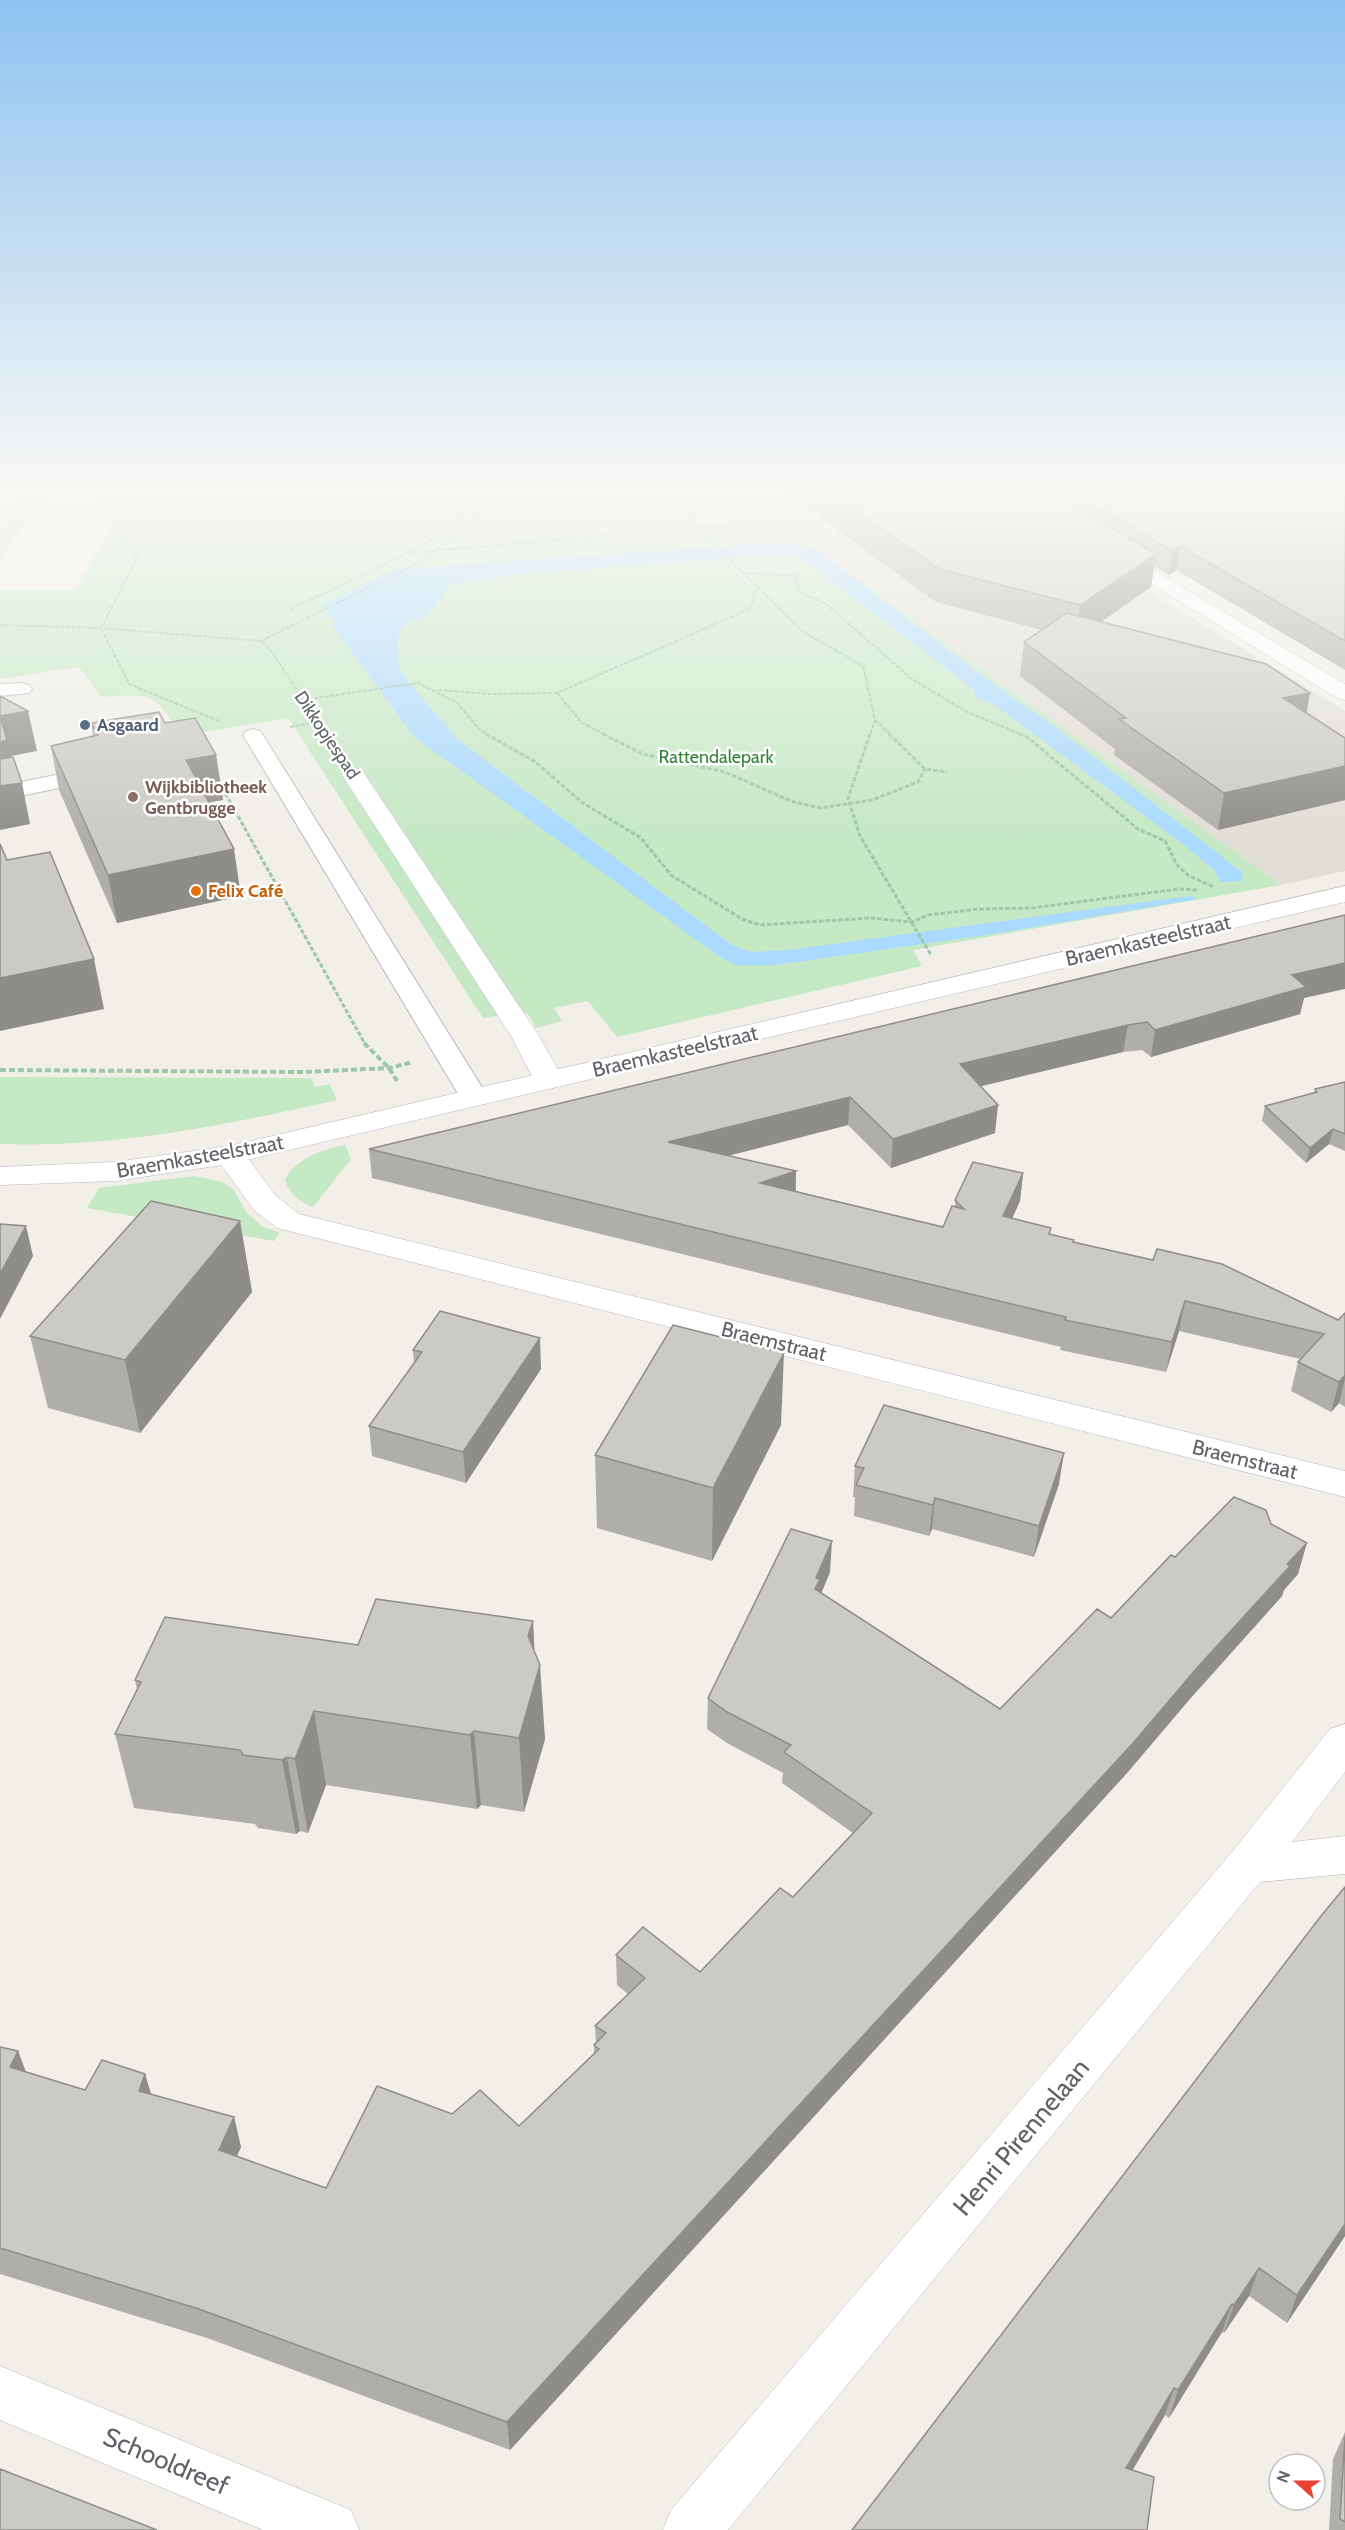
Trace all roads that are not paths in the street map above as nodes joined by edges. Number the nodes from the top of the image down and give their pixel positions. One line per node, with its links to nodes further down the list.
1 (1201, 606): 4 (street)
2 (22, 689): 3 (lane)
3 (0, 690)
4 (1345, 693)
5 (253, 735): 11 (lane)
6 (354, 775): 10 (street, Dikkopjespad)
7 (56, 782): 8 (lane)
8 (0, 793)
9 (1345, 894): 10 (street, Braemkasteelstraat)
10 (549, 1080): 11 (street, Braemkasteelstraat)
11 (474, 1097): 12 (street, Braemkasteelstraat)
12 (229, 1155): 13 (street, Braemkasteelstraat); 14 (street, Braemstraat)
13 (0, 1176)
14 (1345, 1484)
15 (1345, 1741): 17 (street, Henri Pirennelaan)
16 (1345, 1855): 17 (street)
17 (1248, 1865): 20 (street, Henri Pirennelaan)
18 (0, 2393): 19 (street, Schooldreef)
19 (331, 2530)
20 (691, 2530)

